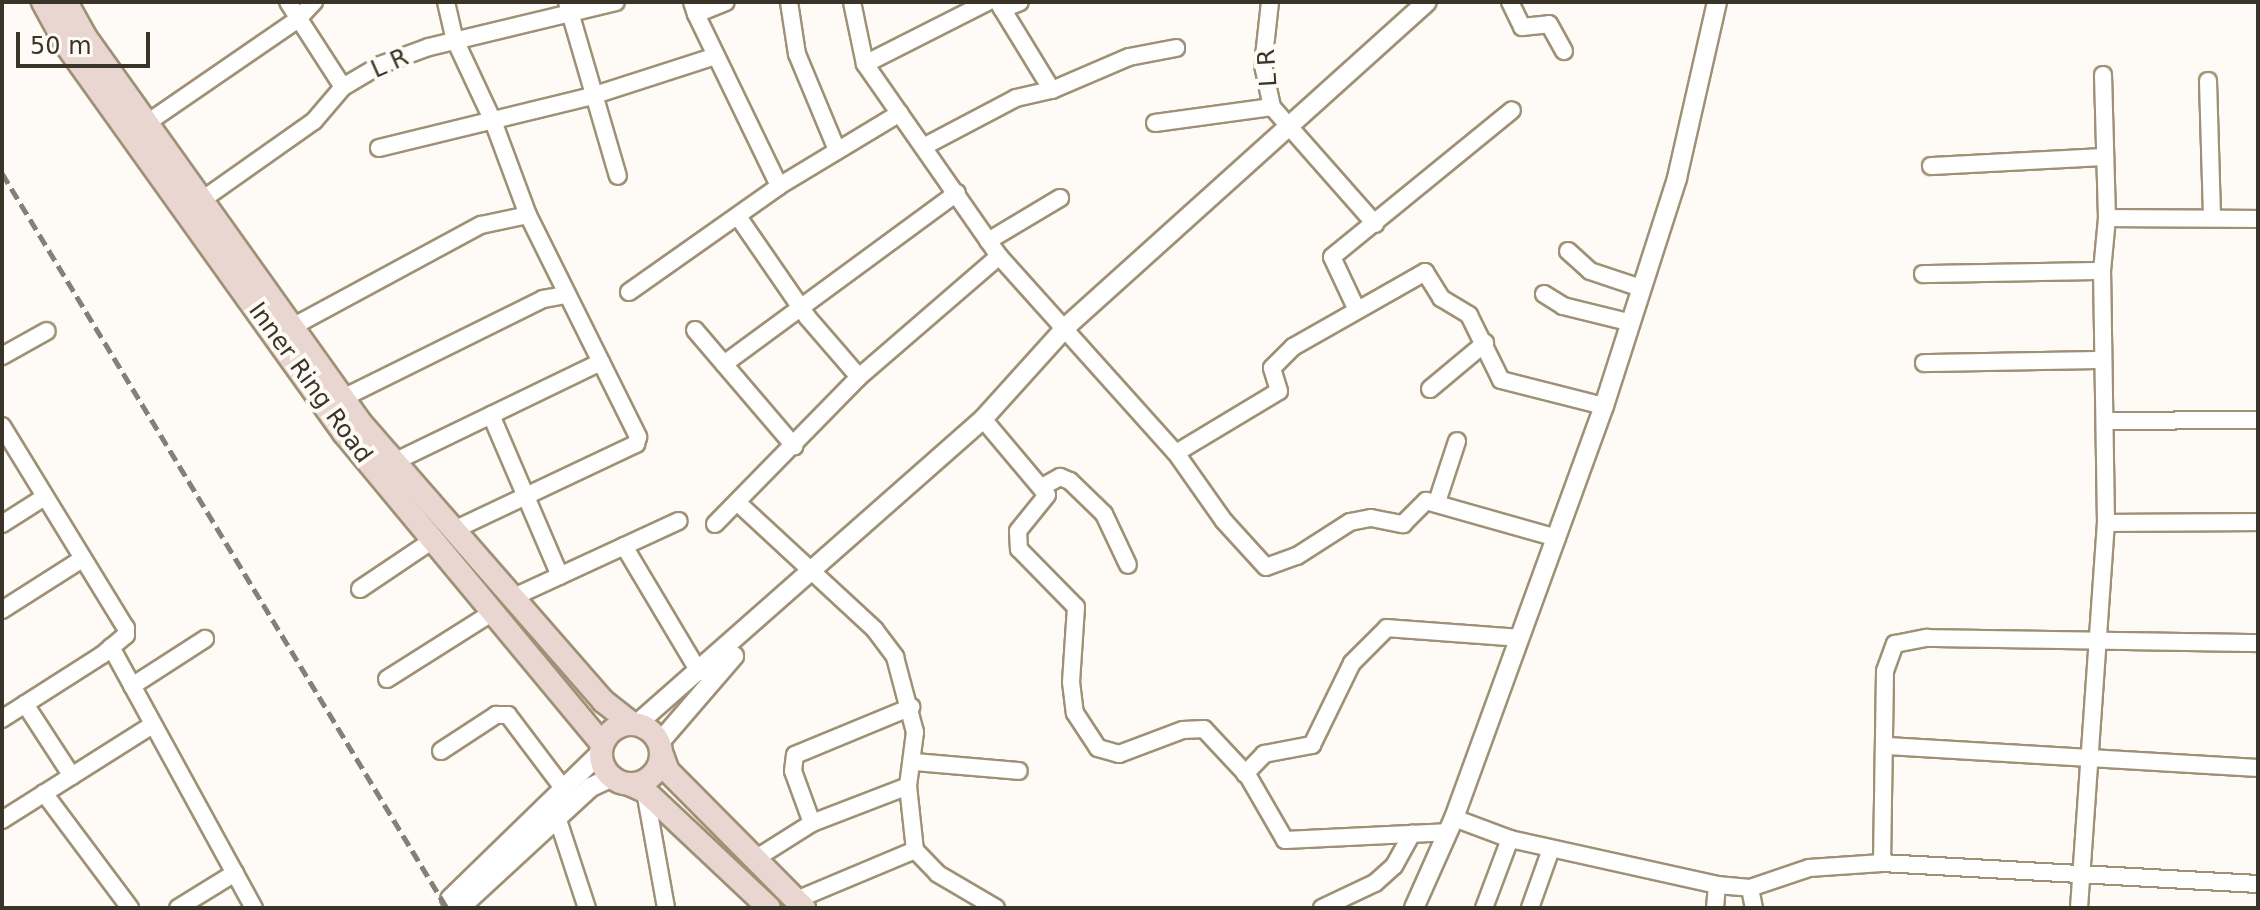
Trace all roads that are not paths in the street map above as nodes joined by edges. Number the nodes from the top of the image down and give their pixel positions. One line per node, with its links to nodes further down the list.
1 (43, 2): 99 (main road, Inner Ring Road)
2 (66, 2): 33 (main road, Inner Ring Road)
3 (288, 2): 18 (street)
4 (314, 2): 18 (street)
5 (446, 2): 19 (street)
6 (616, 2): 16 (street, L R)
7 (726, 2): 17 (street)
8 (789, 2): 38 (street)
9 (852, 2): 23 (street)
10 (1020, 2): 15 (street)
11 (1270, 2): 29 (street, L R)
12 (1427, 2): 35 (street)
13 (1510, 2): 21 (street)
14 (1717, 2): 57 (street)
15 (996, 4): 23 (street); 27 (street)
16 (568, 8): 19 (street, L R); 28 (street)
17 (694, 8): 22 (street)
18 (297, 20): 26 (street); 33 (street)
19 (455, 40): 26 (street, L R); 32 (street)
20 (1176, 48): 27 (street)
21 (1564, 51)
22 (713, 57): 28 (street); 42 (street)
23 (865, 64): 31 (street)
24 (2103, 75): 39 (street)
25 (2208, 81): 49 (street)
26 (343, 87): 45 (street, L R)
27 (1052, 90): 36 (street)
28 (592, 96): 32 (street); 41 (street)
29 (1272, 107): 34 (street); 35 (street, L R)
30 (1512, 110): 51 (street)
31 (900, 113): 36 (street); 38 (street)
32 (493, 121): 37 (street); 46 (street)
33 (147, 123): 45 (main road, Inner Ring Road)
34 (1155, 123)
35 (1287, 129): 51 (street, L R); 64 (street)
36 (925, 146): 43 (street)
37 (379, 148)
38 (837, 150): 42 (street)
39 (2105, 157): 40 (street); 48 (street)
40 (1931, 166)
41 (618, 176)
42 (779, 186): 47 (street)
43 (957, 193): 52 (street); 61 (street)
44 (1060, 198): 52 (street)
45 (202, 200): 65 (main road, Inner Ring Road)
46 (528, 215): 60 (street); 65 (street)
47 (739, 218): 58 (street); 61 (street)
48 (2107, 218): 49 (street); 55 (street)
49 (2212, 218): 50 (street)
50 (2258, 219)
51 (1375, 224): 62 (street)
52 (988, 241): 54 (street)
53 (1568, 251): 57 (street)
54 (999, 256): 64 (street); 74 (street)
55 (2102, 271): 56 (street); 70 (street)
56 (1923, 274)
57 (1641, 288): 63 (street)
58 (629, 292)
59 (1544, 294): 63 (street)
60 (565, 295): 71 (street); 76 (street)
61 (799, 306): 73 (street); 74 (street)
62 (1356, 308): 68 (street); 85 (street)
63 (1628, 322): 77 (street)
64 (1067, 326): 79 (street); 85 (street)
65 (292, 327): 76 (main road, Inner Ring Road)
66 (695, 330): 73 (street)
67 (47, 331): 69 (street)
68 (1485, 343): 75 (street); 77 (street)
69 (2, 356)
70 (2103, 360): 72 (street); 81 (street)
71 (601, 362): 78 (street); 88 (street)
72 (1924, 363)
73 (724, 364): 84 (street)
74 (859, 377): 84 (street)
75 (1430, 389)
76 (343, 398): 86 (main road, Inner Ring Road)
77 (1604, 406): 98 (street)
78 (491, 415): 86 (street); 88 (street)
79 (983, 419): 87 (street); 104 (street)
80 (2258, 420): 81 (street)
81 (2105, 421): 94 (street)
82 (2, 426): 89 (street)
83 (1457, 441): 91 (street)
84 (794, 446): 90 (street)
85 (1176, 453): 91 (street)
86 (394, 462): 97 (main road, Inner Ring Road)
87 (1042, 487): 102 (street); 130 (street)
88 (525, 493): 97 (street); 103 (street)
89 (43, 498): 95 (street); 101 (street)
90 (737, 502): 96 (street); 104 (street)
91 (1437, 502): 98 (street)
92 (678, 521): 100 (street)
93 (2258, 522): 94 (street)
94 (2106, 523): 111 (street)
95 (2, 524)
96 (715, 524)
97 (454, 530): 106 (main road, Inner Ring Road)
98 (1557, 538): 109 (street)
99 (433, 540): 105 (street); 108 (main road, Inner Ring Road)
100 (624, 546): 103 (street); 114 (street)
101 (82, 559): 107 (street); 113 (street)
102 (1128, 565)
103 (560, 576): 106 (street)
104 (808, 578): 114 (street); 118 (street); 124 (street)
105 (360, 589)
106 (516, 596): 120 (main road, Inner Ring Road)
107 (2, 610)
108 (493, 612): 115 (street); 123 (main road, Inner Ring Road)
109 (1520, 638): 130 (street); 139 (street)
110 (205, 639): 116 (street)
111 (2094, 643): 112 (street); 122 (street); 126 (street)
112 (2258, 643)
113 (111, 647): 116 (street); 117 (street)
114 (699, 672): 120 (street)
115 (387, 679)
116 (132, 686): 121 (street)
117 (25, 704): 119 (street); 131 (street)
118 (911, 707): 127 (street); 138 (street)
119 (2, 719)
120 (634, 724): 123 (main road); 124 (main road)
121 (152, 725): 131 (street); 146 (street)
122 (1887, 746): 126 (street); 145 (street)
123 (601, 748): 132 (main road); 134 (street)
124 (660, 748): 132 (main road); 144 (main road)
125 (441, 751): 134 (street)
126 (2088, 759): 128 (street); 147 (street)
127 (914, 762): 129 (street); 133 (street)
128 (2258, 768)
129 (1019, 771)
130 (1245, 774): 140 (street)
131 (72, 776): 135 (street)
132 (629, 784): 136 (street); 156 (street); 157 (main road)
133 (908, 786): 138 (street); 143 (street)
134 (563, 788): 136 (street)
135 (44, 793): 137 (street); 152 (street)
136 (557, 817): 155 (street)
137 (2, 820)
138 (812, 823): 144 (street)
139 (1450, 825): 140 (street); 141 (street); 160 (street)
140 (1412, 834): 159 (street)
141 (1510, 839): 142 (street); 161 (street)
142 (1551, 849): 149 (street); 162 (street)
143 (915, 850): 151 (street); 158 (street)
144 (755, 859): 151 (main road)
145 (1882, 863): 147 (street); 150 (street)
146 (235, 873): 153 (street); 154 (street)
147 (2081, 873): 148 (street); 165 (street)
148 (2258, 884)
149 (1717, 885): 150 (street); 163 (street)
150 (1750, 888): 164 (street)
151 (800, 904)
152 (130, 908)
153 (178, 908)
154 (254, 908)
155 (587, 908)
156 (666, 908)
157 (769, 908)
158 (996, 908)
159 (1322, 908)
160 (1414, 908)
161 (1484, 908)
162 (1530, 908)
163 (1715, 908)
164 (1754, 908)
165 (2079, 908)

